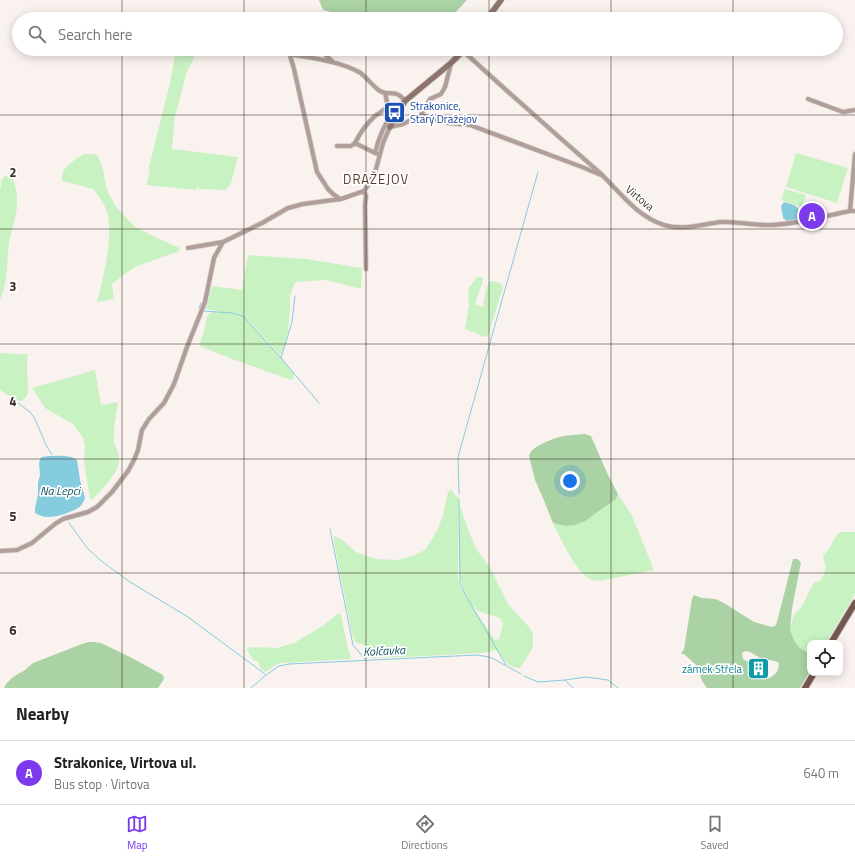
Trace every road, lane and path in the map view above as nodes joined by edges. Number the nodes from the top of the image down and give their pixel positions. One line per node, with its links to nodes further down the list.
1 (501, 0): 2 (street)
2 (492, 12)
3 (290, 56): 24 (street)
4 (309, 56): 8 (street)
5 (327, 56): 8 (street)
6 (458, 56): 9 (street)
7 (471, 56): 22 (street, Virtova)
8 (333, 62): 10 (street)
9 (451, 63): 12 (street); 16 (street)
10 (385, 93): 12 (street); 13 (street)
11 (808, 99): 15 (street)
12 (405, 101): 14 (street); 17 (street)
13 (388, 106): 14 (street); 18 (street)
14 (395, 109): 20 (street)
15 (855, 110)
16 (421, 115): 17 (street); 22 (street)
17 (390, 127): 20 (street)
18 (355, 143): 19 (street); 20 (street)
19 (337, 146)
20 (377, 153): 23 (street)
21 (855, 154): 27 (street)
22 (601, 175): 27 (street, Virtova)
23 (364, 191): 25 (street); 31 (street)
24 (333, 194): 25 (street); 26 (street)
25 (341, 199): 26 (street)
26 (328, 201): 29 (street)
27 (850, 211): 28 (street, Virtova)
28 (855, 211)
29 (223, 242): 30 (street); 32 (street)
30 (188, 248)
31 (366, 269)
32 (0, 551)
33 (855, 603): 34 (main road)
34 (834, 640)
35 (812, 676): 36 (main road)
36 (804, 688)

